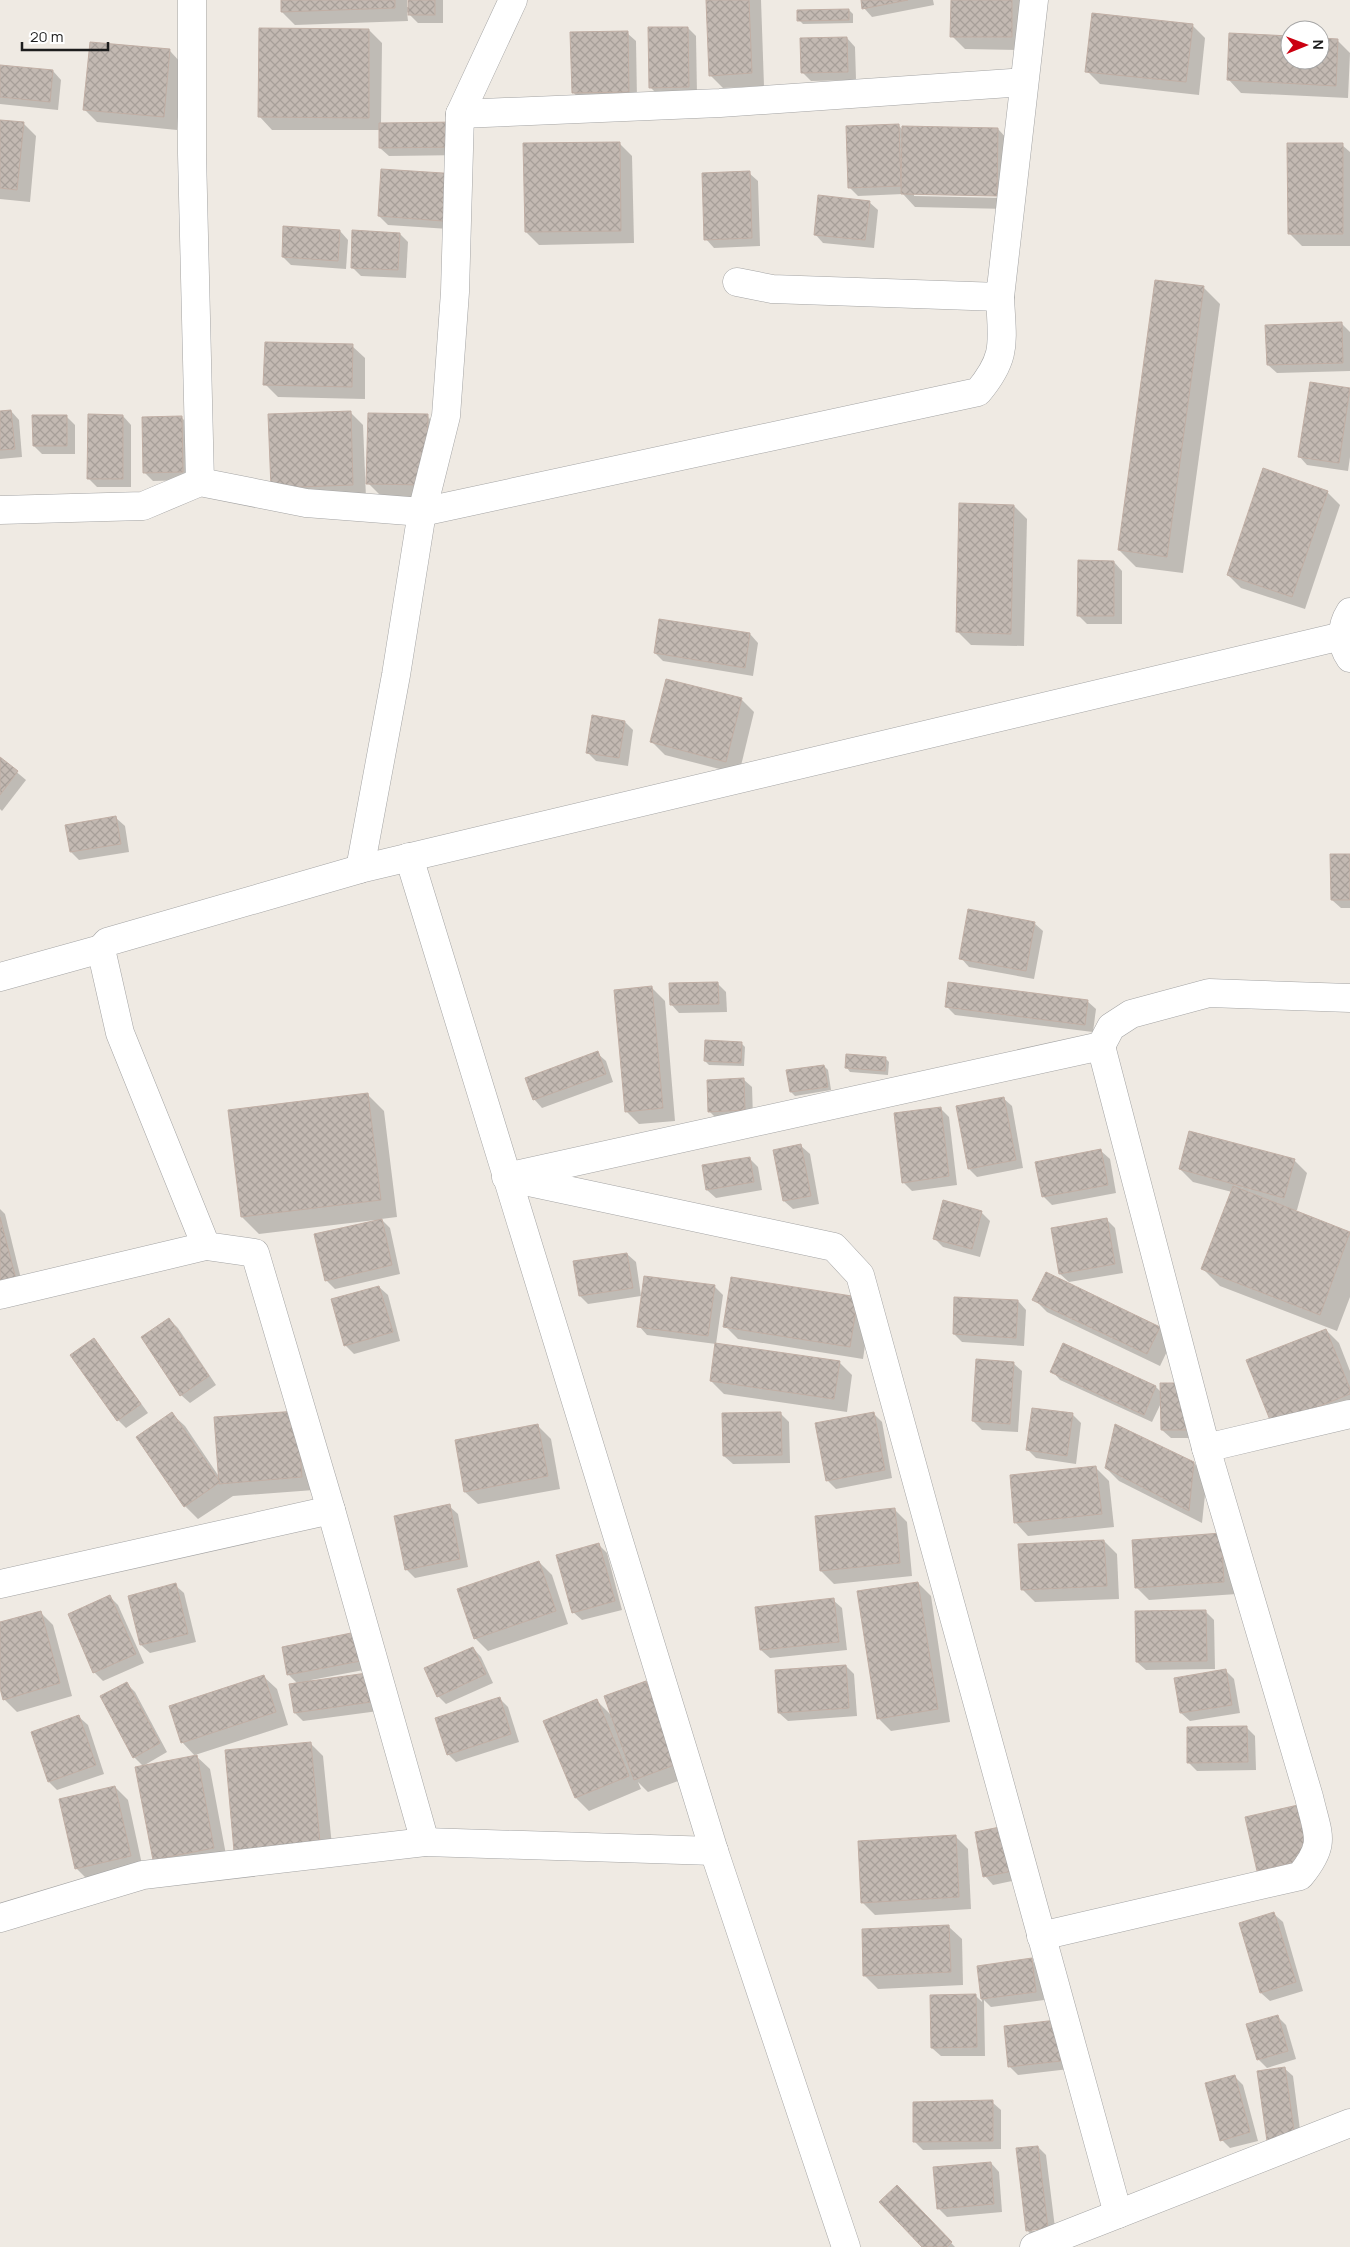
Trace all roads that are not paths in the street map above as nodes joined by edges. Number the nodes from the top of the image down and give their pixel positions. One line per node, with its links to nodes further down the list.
1 (192, 0): 8 (street)
2 (513, 0): 5 (street)
3 (1034, 0): 4 (street)
4 (1024, 82): 5 (street); 7 (street)
5 (460, 114): 10 (street)
6 (737, 282): 7 (street)
7 (1000, 298): 10 (street)
8 (200, 482): 9 (street); 10 (street)
9 (0, 510)
10 (422, 512): 13 (street)
11 (1348, 635): 12 (street)
12 (409, 857): 13 (street); 18 (street)
13 (360, 869): 14 (street)
14 (101, 949): 15 (street); 19 (street)
15 (0, 977)
16 (1350, 998): 17 (street)
17 (1101, 1046): 18 (street); 22 (street)
18 (506, 1177): 26 (street); 28 (street)
19 (206, 1246): 20 (street); 23 (street)
20 (0, 1295)
21 (1350, 1414): 22 (street)
22 (1206, 1448): 28 (street)
23 (331, 1510): 24 (street); 25 (street)
24 (0, 1584)
25 (425, 1842): 26 (street); 27 (street)
26 (714, 1851): 31 (street)
27 (0, 1918)
28 (1040, 1936): 30 (street)
29 (1350, 2123): 30 (street)
30 (1118, 2214): 32 (street)
31 (846, 2247)
32 (1034, 2247)

